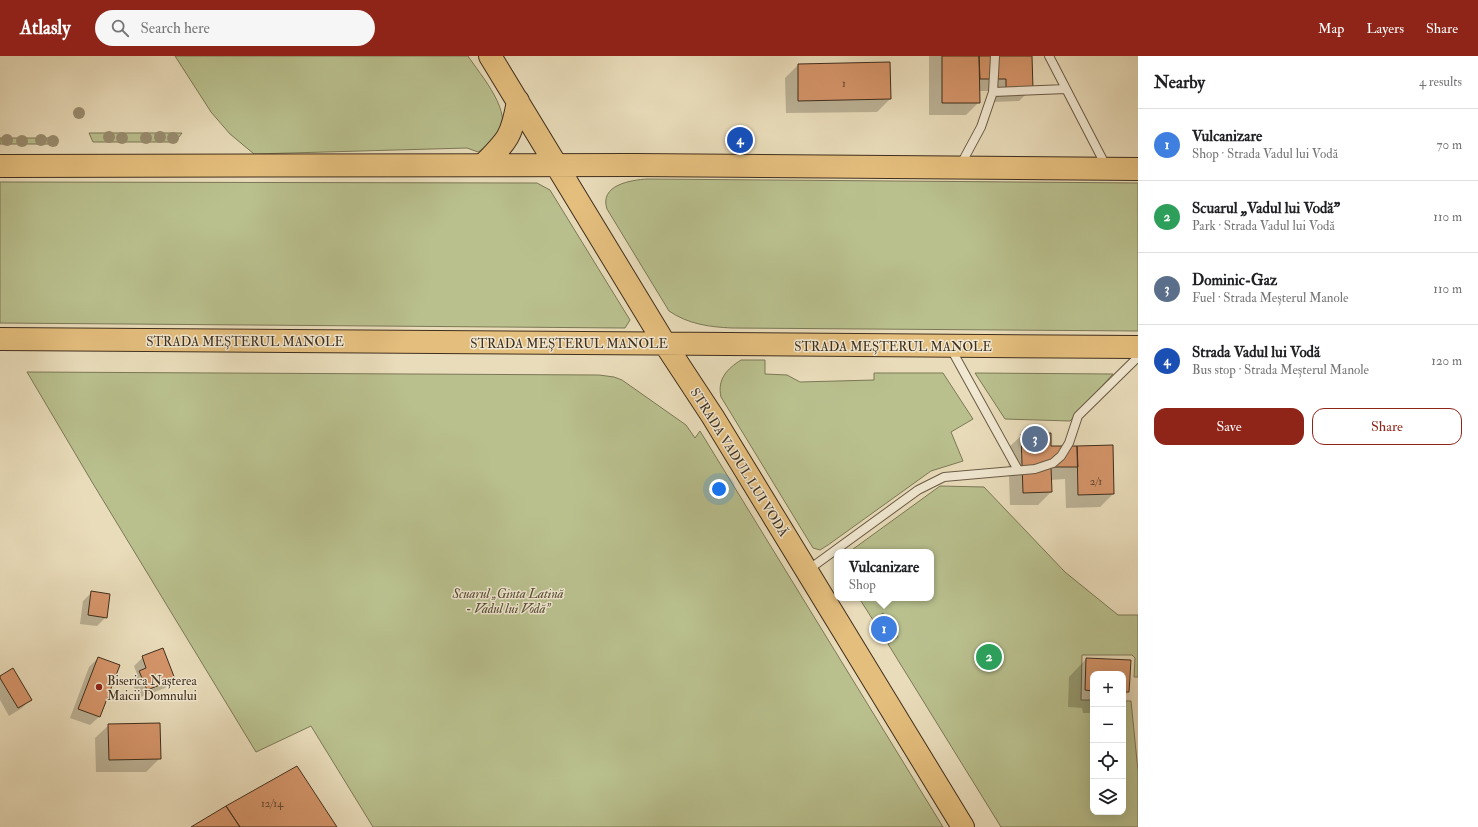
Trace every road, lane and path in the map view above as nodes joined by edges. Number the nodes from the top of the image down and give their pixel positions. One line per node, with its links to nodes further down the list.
1 (490, 56): 6 (main road, STRADA VADUL LUI VODĂ)
2 (995, 56): 5 (lane)
3 (1049, 56): 4 (lane)
4 (1066, 89): 5 (lane); 11 (lane)
5 (993, 92): 10 (lane)
6 (518, 101): 7 (main road); 9 (main road, STRADA VADUL LUI VODĂ)
7 (483, 165): 8 (main road); 9 (main road)
8 (0, 166)
9 (558, 166): 10 (main road); 14 (main road, STRADA VADUL LUI VODĂ)
10 (959, 167): 11 (main road)
11 (1108, 169): 12 (main road)
12 (1138, 169)
13 (0, 339): 14 (main road, STRADA MEȘTERUL MANOLE)
14 (665, 344): 15 (main road, STRADA MEȘTERUL MANOLE); 21 (main road, STRADA VADUL LUI VODĂ)
15 (950, 346): 16 (main road, STRADA MEȘTERUL MANOLE); 18 (lane)
16 (1138, 347)
17 (1138, 357): 18 (lane)
18 (1018, 470): 19 (lane)
19 (836, 549)
20 (834, 551): 21 (lane)
21 (807, 570): 22 (main road, STRADA VADUL LUI VODĂ)
22 (963, 827)

